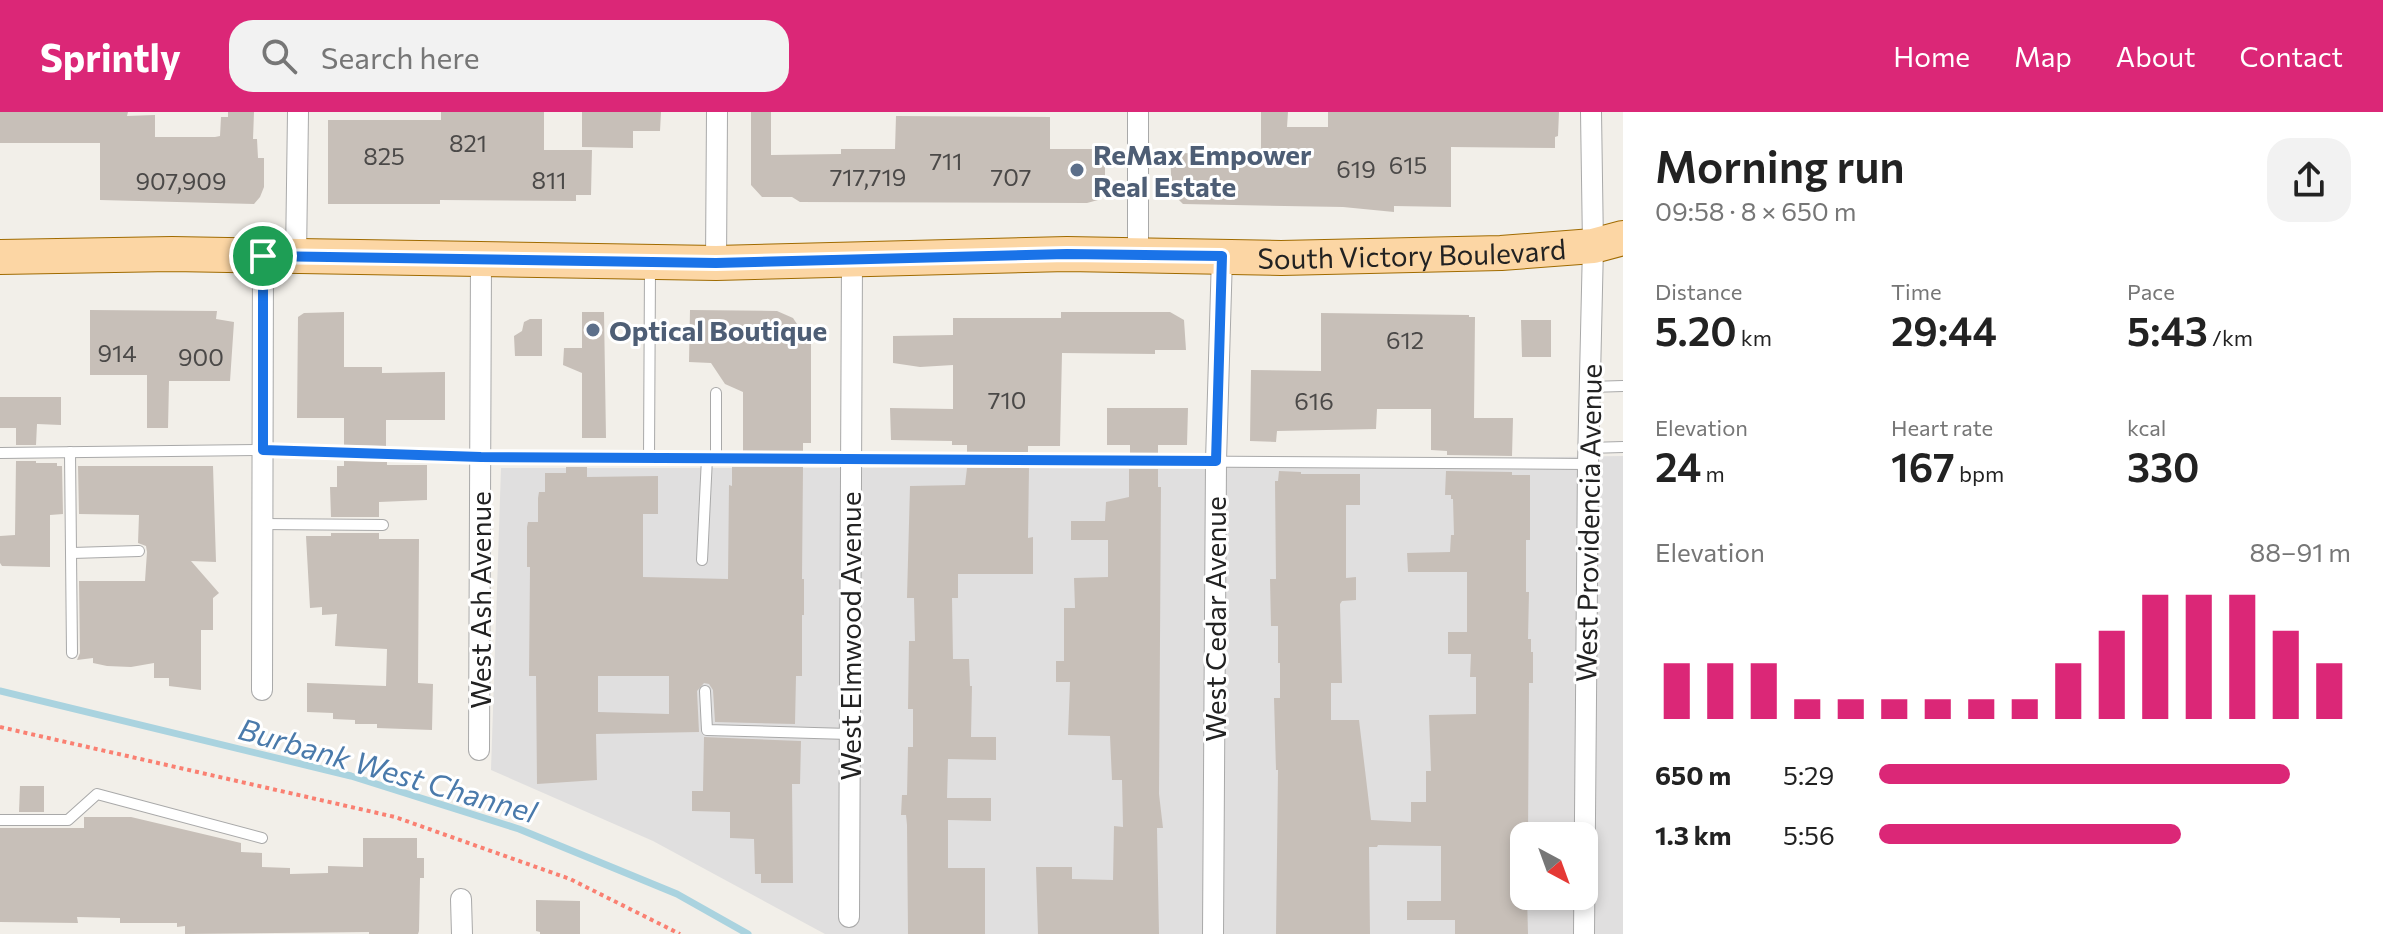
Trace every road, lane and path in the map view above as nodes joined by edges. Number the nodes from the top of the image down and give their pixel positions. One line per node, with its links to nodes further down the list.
1 (298, 112): 7 (street)
2 (717, 112): 13 (street)
3 (1138, 112): 6 (street)
4 (1591, 112): 5 (street, West Providencia Avenue)
5 (1613, 245): 8 (main road, South Victory Boulevard); 15 (street, West Providencia Avenue)
6 (1138, 255): 8 (main road, South Victory Boulevard); 11 (main road, South Victory Boulevard)
7 (279, 256): 9 (main road, South Victory Boulevard); 10 (main road, South Victory Boulevard); 18 (street)
8 (1222, 256): 26 (street, West Cedar Avenue)
9 (0, 257)
10 (481, 259): 12 (main road, South Victory Boulevard); 22 (street, West Ash Avenue)
11 (852, 259): 13 (main road, South Victory Boulevard); 25 (street, West Elmwood Avenue)
12 (650, 261): 13 (main road, South Victory Boulevard); 23 (lane)
13 (716, 263)
14 (1623, 386): 15 (lane)
15 (1589, 387): 21 (street, West Providencia Avenue)
16 (716, 393): 24 (lane)
17 (1623, 447): 21 (lane)
18 (263, 450): 19 (lane); 22 (lane); 27 (street)
19 (70, 452): 20 (lane); 30 (lane)
20 (0, 453)
21 (1588, 456): 26 (lane); 45 (street, West Providencia Avenue)
22 (481, 457): 23 (lane); 37 (street, West Ash Avenue)
23 (649, 458): 24 (lane)
24 (712, 458): 25 (lane); 31 (lane)
25 (851, 458): 26 (lane); 36 (street, West Elmwood Avenue)
26 (1216, 461): 44 (street, West Cedar Avenue)
27 (262, 524): 28 (lane); 33 (street)
28 (383, 525)
29 (139, 551): 30 (lane)
30 (72, 553): 32 (lane)
31 (702, 560)
32 (72, 653)
33 (262, 690)
34 (705, 691): 36 (lane)
35 (0, 727): 43 (path)
36 (849, 734): 41 (street, West Elmwood Avenue)
37 (479, 750)
38 (0, 820): 39 (lane)
39 (262, 838)
40 (461, 899): 42 (street)
41 (849, 917)
42 (462, 934)
43 (680, 934)
44 (1213, 934)
45 (1584, 934)

